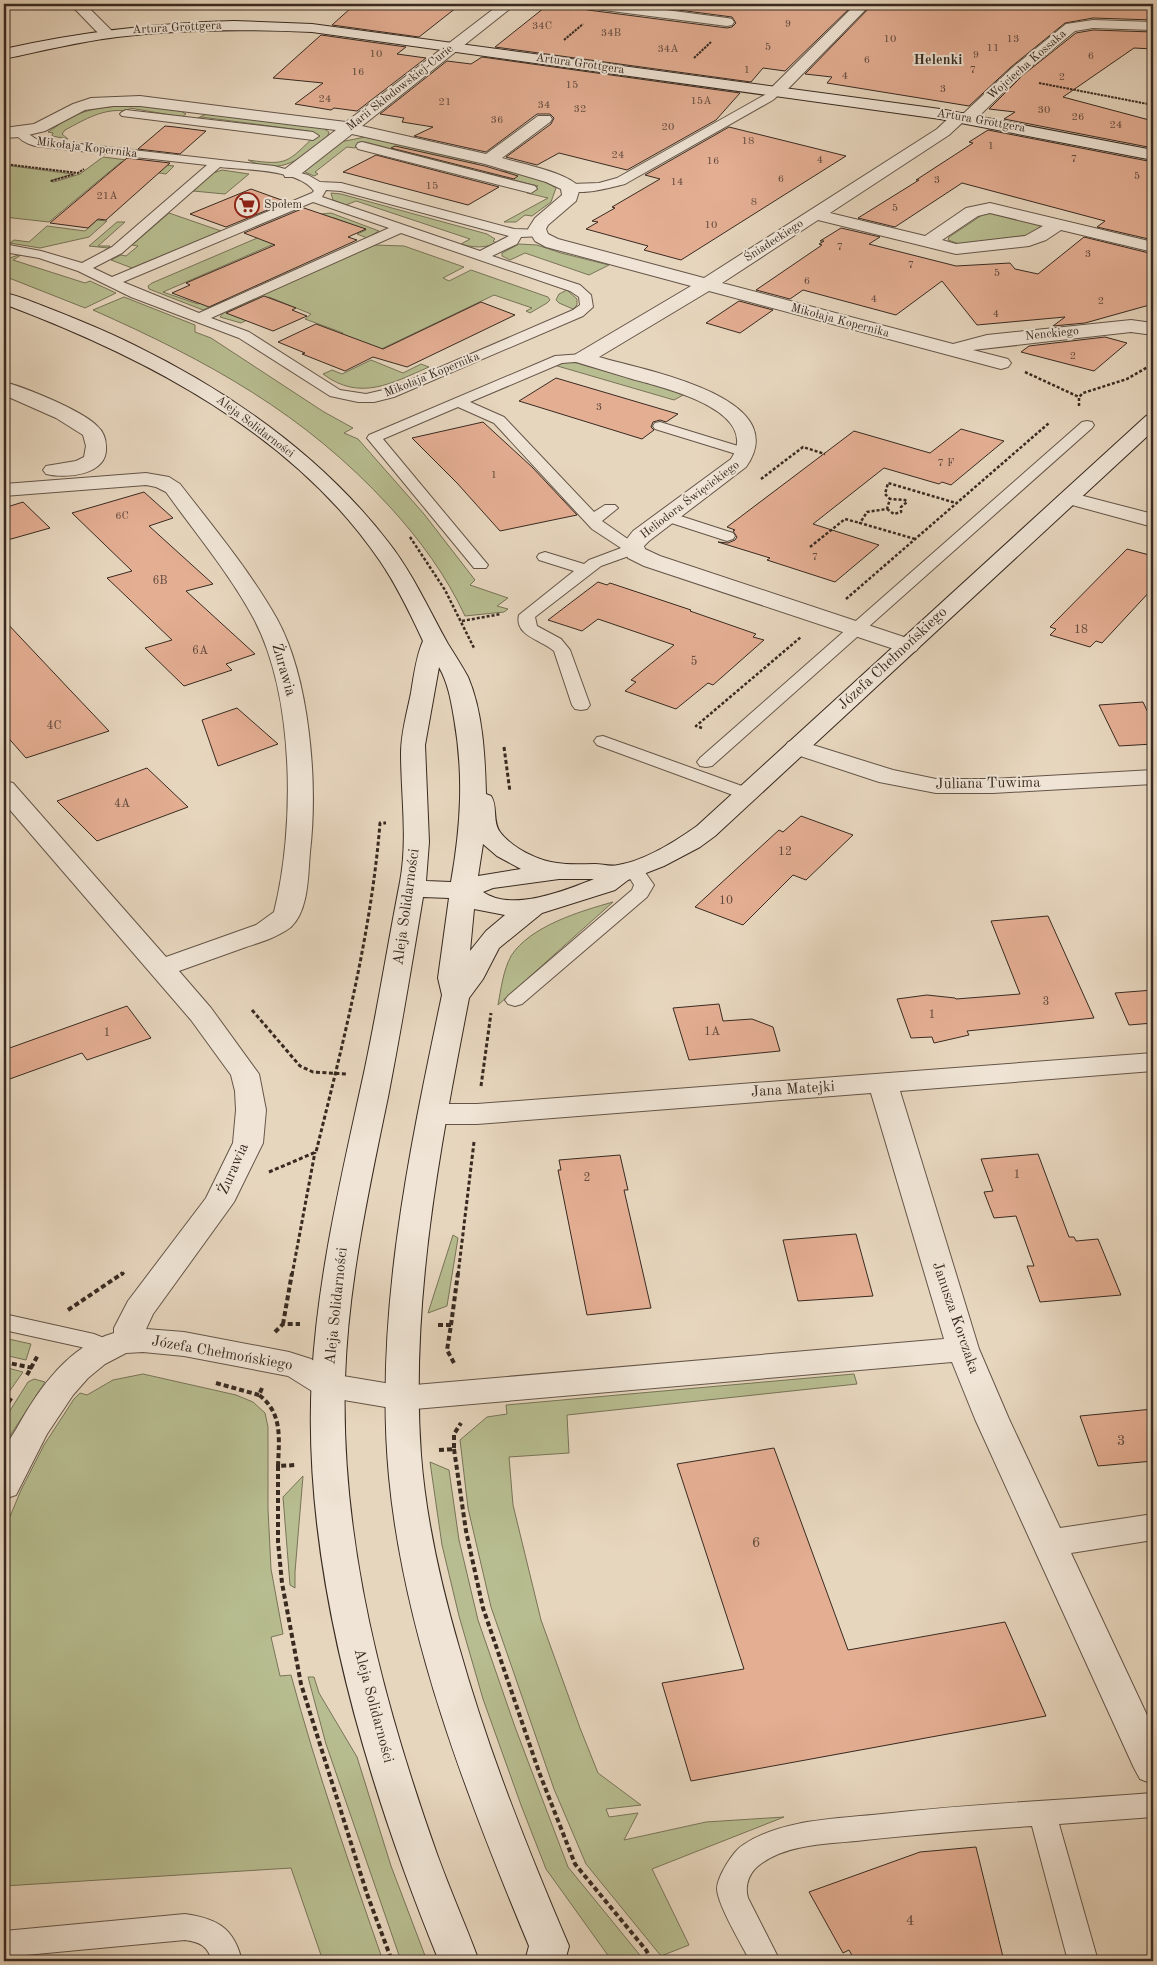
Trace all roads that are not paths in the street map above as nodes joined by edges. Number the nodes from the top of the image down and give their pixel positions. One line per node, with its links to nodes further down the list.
1 (77, 4): 9 (street)
2 (509, 4): 10 (street, Marii Skłodowskiej-Curie)
3 (588, 4): 6 (street)
4 (692, 4): 6 (street)
5 (864, 4): 12 (street)
6 (679, 16): 7 (street)
7 (727, 22)
8 (1153, 26): 15 (street, Wojciecha Kossaka)
9 (106, 34): 10 (street, Artura Grottgera); 11 (street, Artura Grottgera)
10 (453, 46): 12 (street, Artura Grottgera); 18 (street, Marii Skłodowskiej-Curie)
11 (4, 54)
12 (777, 91): 15 (street, Artura Grottgera); 29 (lane)
13 (200, 108): 17 (lane); 18 (street, Mikołaja Kopernika); 19 (street, Mikołaja Kopernika)
14 (126, 114): 17 (lane)
15 (964, 118): 24 (street, Artura Grottgera); 32 (street, Śniadeckiego)
16 (544, 119): 25 (street)
17 (186, 121): 20 (lane)
18 (348, 128): 25 (street, Mikołaja Kopernika); 27 (street, Marii Skłodowskiej-Curie)
19 (12, 133): 21 (lane, Mikołaja Kopernika)
20 (312, 136)
21 (36, 142): 23 (lane); 26 (lane, Mikołaja Kopernika)
22 (362, 146): 28 (lane)
23 (24, 150)
24 (1153, 155)
25 (494, 162): 28 (lane); 29 (street, Mikołaja Kopernika)
26 (217, 164): 27 (lane, Mikołaja Kopernika); 41 (lane)
27 (291, 173): 31 (lane, Mikołaja Kopernika)
28 (476, 175): 30 (lane)
29 (571, 188): 35 (street)
30 (531, 190)
31 (316, 192): 34 (lane, Mikołaja Kopernika); 36 (lane); 42 (lane)
32 (815, 214): 37 (street); 43 (street, Śniadeckiego)
33 (1058, 224): 37 (street); 37 (street); 38 (street)
34 (400, 228): 40 (lane, Mikołaja Kopernika); 45 (lane)
35 (538, 233): 36 (lane); 43 (street, Mikołaja Kopernika)
36 (517, 234): 40 (lane)
37 (928, 242)
38 (1153, 247)
39 (4, 248): 41 (lane, Mikołaja Kopernika)
40 (481, 256): 45 (lane, Mikołaja Kopernika)
41 (83, 268): 42 (lane, Mikołaja Kopernika)
42 (112, 282): 45 (lane, Mikołaja Kopernika)
43 (706, 285): 47 (street, Mikołaja Kopernika); 48 (street, Śniadeckiego)
44 (4, 298): 69 (street, Aleja Solidarności)
45 (200, 318)
46 (1153, 328): 47 (street, Nenckiego)
47 (953, 350): 49 (street, Mikołaja Kopernika)
48 (583, 358): 51 (lane); 55 (street, Heliodora Święcickiego)
49 (1001, 363)
50 (4, 388): 56 (street)
51 (458, 402): 61 (lane); 66 (lane)
52 (1153, 420): 58 (street, Józefa Chełmońskiego)
53 (1087, 425): 68 (lane)
54 (660, 426): 55 (lane)
55 (746, 452): 60 (street, Heliodora Święcickiego)
56 (4, 474)
57 (4, 490): 84 (street, Żurawia)
58 (1068, 498): 62 (street); 70 (street, Józefa Chełmońskiego)
59 (610, 508): 61 (lane)
60 (668, 517): 63 (lane); 64 (street, Heliodora Święcickiego)
61 (593, 520): 64 (lane)
62 (1153, 521)
63 (727, 536)
64 (634, 549): 67 (lane); 68 (street, Heliodora Święcickiego)
65 (545, 557): 67 (lane)
66 (480, 565)
67 (586, 570): 71 (lane)
68 (858, 629): 70 (street, Heliodora Święcickiego); 74 (lane)
69 (434, 640): 77 (street, Aleja Solidarności); 81 (street, Aleja Solidarności)
70 (908, 646): 73 (street, Józefa Chełmońskiego)
71 (581, 705)
72 (603, 741): 78 (lane)
73 (798, 748): 75 (street, Juliana Tuwima); 78 (street, Józefa Chełmońskiego)
74 (706, 762)
75 (1153, 777)
76 (4, 788): 84 (street, Żurawia)
77 (473, 789): 79 (street); 82 (street, Aleja Solidarności)
78 (747, 794): 80 (street, Józefa Chełmońskiego)
79 (558, 871): 80 (street); 82 (street)
80 (626, 872): 83 (street, Józefa Chełmońskiego); 86 (lane)
81 (411, 889): 82 (street); 93 (street, Aleja Solidarności)
82 (464, 890): 83 (street, Józefa Chełmońskiego); 85 (street, Aleja Solidarności)
83 (534, 908): 85 (street, Józefa Chełmońskiego)
84 (161, 968): 91 (street, Żurawia)
85 (456, 994): 89 (street, Aleja Solidarności)
86 (515, 1000)
87 (1153, 1062): 88 (street, Jana Matejki)
88 (883, 1084): 89 (street, Jana Matejki); 92 (street, Janusza Korczaka)
89 (434, 1114): 94 (street, Aleja Solidarności)
90 (4, 1322): 91 (lane)
91 (118, 1344): 93 (street, Józefa Chełmońskiego); 95 (street)
92 (963, 1349): 94 (street); 97 (street, Janusza Korczaka)
93 (329, 1385): 94 (street); 104 (street, Aleja Solidarności)
94 (403, 1398): 102 (street, Aleja Solidarności)
95 (4, 1486)
96 (1153, 1527): 97 (street)
97 (1051, 1543): 98 (street, Janusza Korczaka)
98 (1153, 1768)
99 (1153, 1804): 100 (lane)
100 (1042, 1813): 105 (lane); 106 (lane)
101 (4, 1944): 103 (lane)
102 (547, 1954)
103 (227, 1961)
104 (459, 1961)
105 (765, 1961)
106 (1082, 1961)

